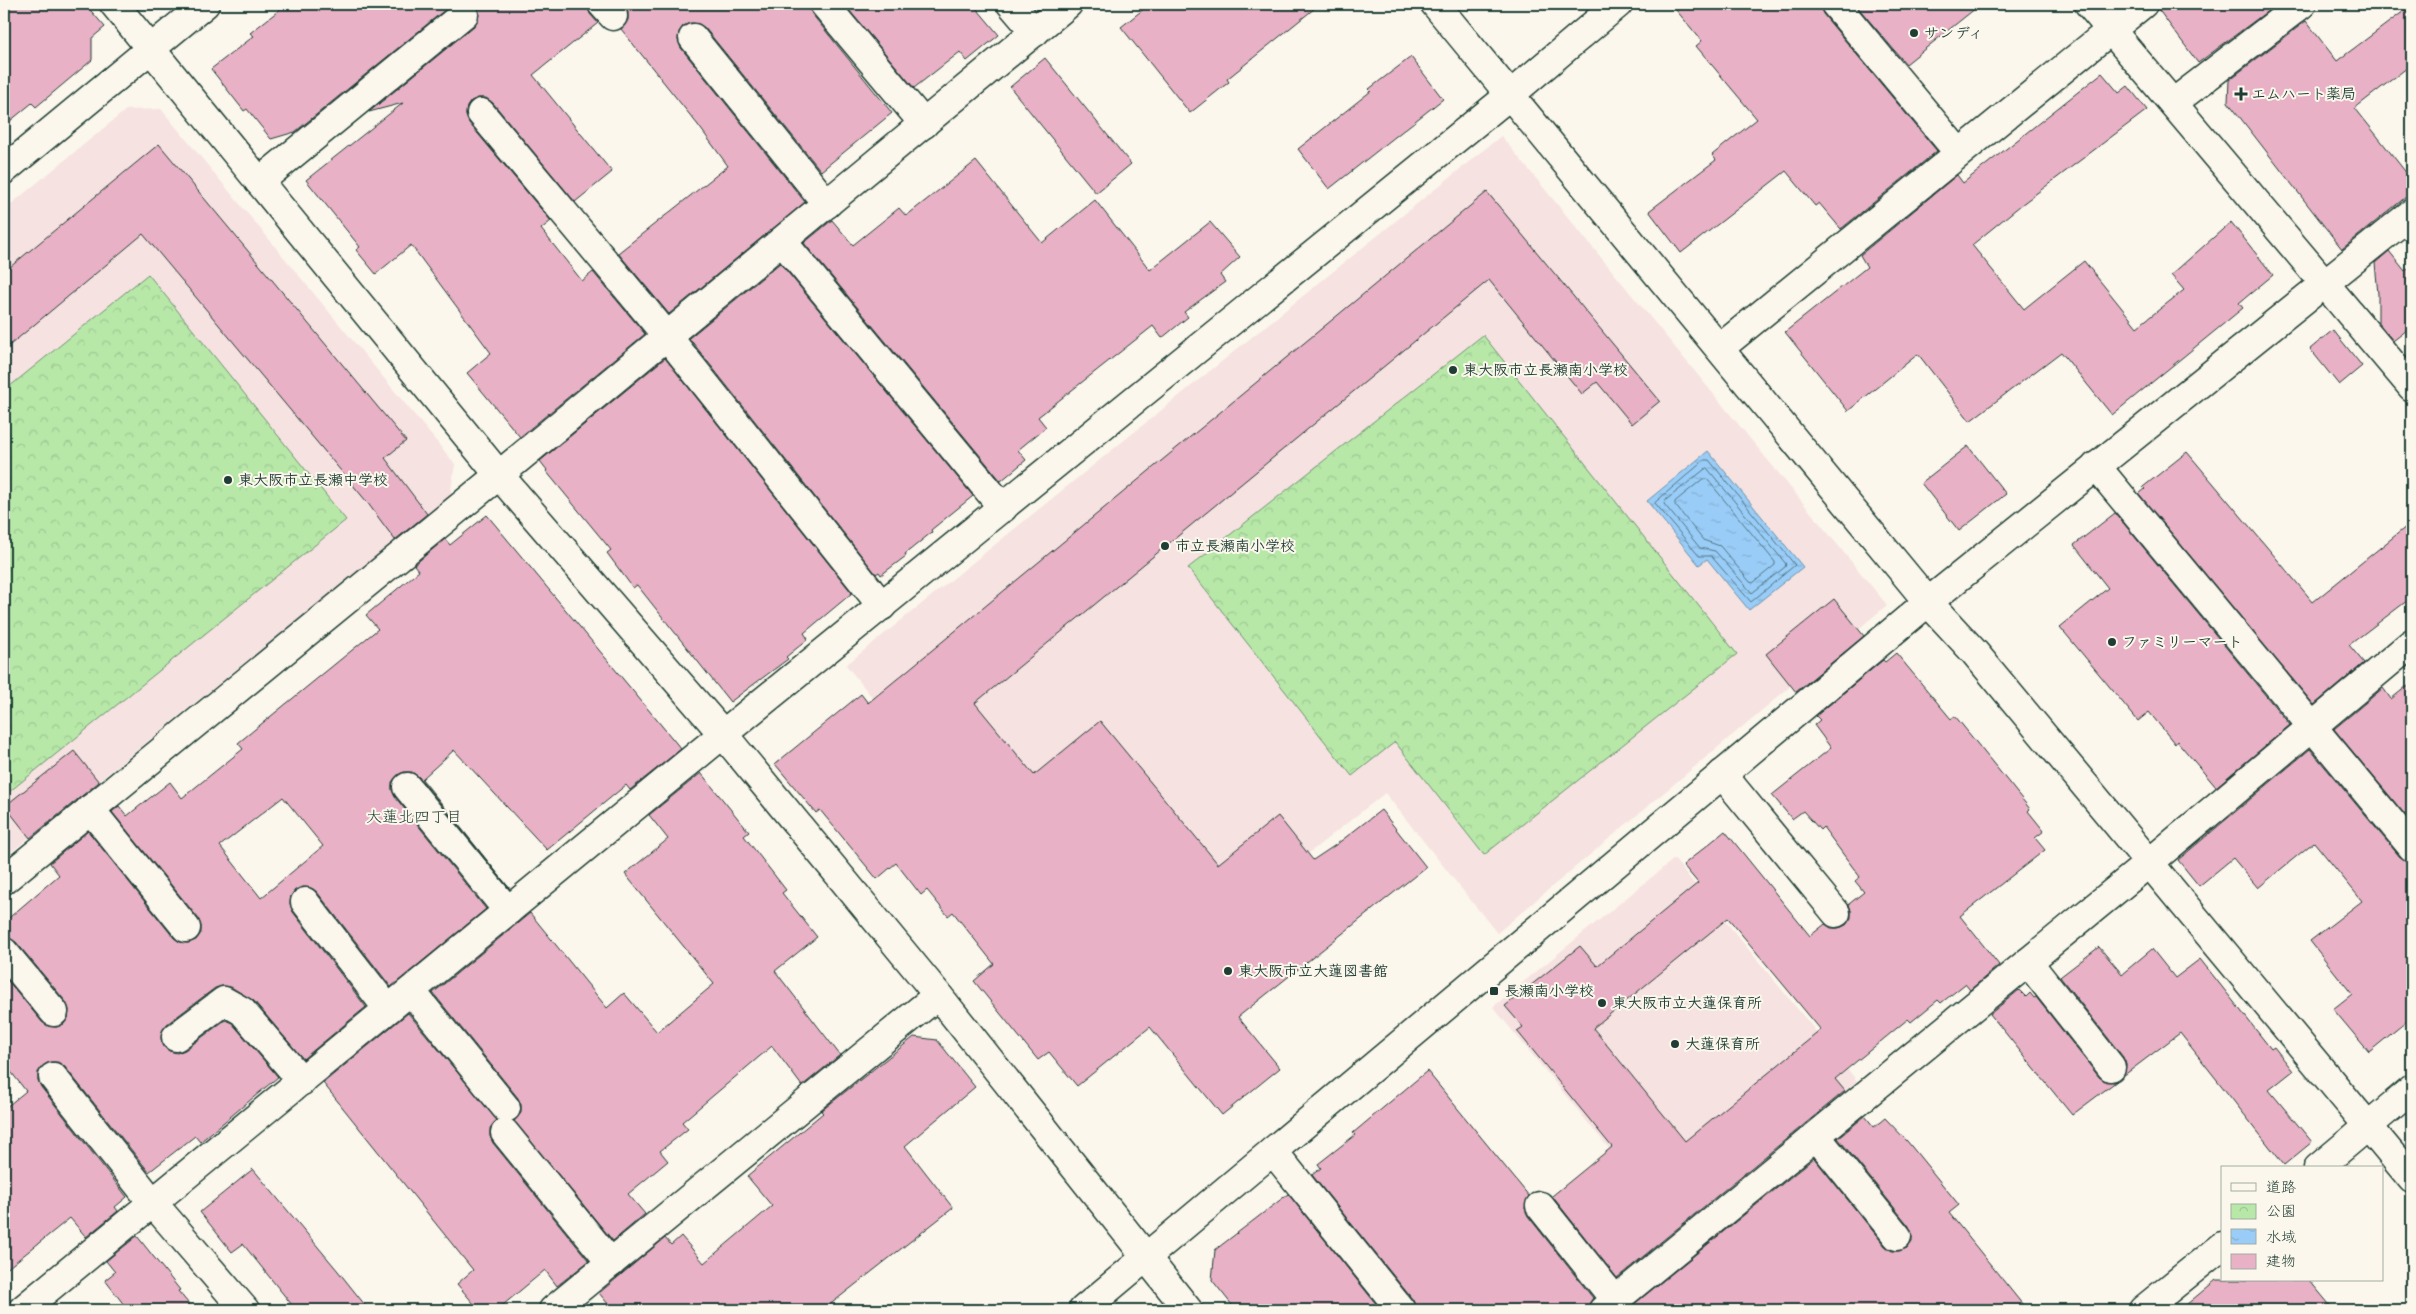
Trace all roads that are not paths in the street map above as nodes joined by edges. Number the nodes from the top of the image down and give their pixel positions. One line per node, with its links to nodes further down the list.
1 (114, 4): 16 (street)
2 (205, 4): 16 (street)
3 (824, 4): 20 (street)
4 (1011, 4): 14 (street)
5 (1068, 4): 14 (street)
6 (1435, 4): 17 (street)
7 (1618, 4): 17 (street)
8 (1835, 4): 21 (street)
9 (2089, 4): 13 (street)
10 (2143, 4): 13 (street)
11 (2302, 4): 18 (street)
12 (464, 14): 23 (street)
13 (2110, 29): 18 (street); 21 (street)
14 (1035, 32): 20 (street)
15 (693, 38): 24 (street)
16 (150, 49): 22 (street); 23 (street)
17 (1510, 95): 29 (street); 33 (street)
18 (2173, 103): 27 (street)
19 (481, 113): 28 (street)
20 (924, 124): 24 (street)
21 (1959, 153): 29 (street)
22 (4, 170)
23 (259, 182): 32 (street)
24 (827, 204): 26 (street)
25 (2412, 213): 27 (street)
26 (782, 241): 28 (street); 33 (street)
27 (2325, 282): 30 (street); 31 (street)
28 (667, 336): 32 (street); 35 (street)
29 (1720, 348): 34 (street)
30 (2412, 387)
31 (2096, 466): 34 (street); 37 (street)
32 (498, 475): 38 (street); 41 (street)
33 (1002, 508): 35 (street)
34 (1928, 602): 39 (street); 43 (street)
35 (882, 606): 38 (street)
36 (2412, 643): 37 (street)
37 (2312, 726): 42 (street); 43 (street)
38 (723, 734): 46 (street); 52 (street)
39 (1722, 774): 47 (street); 62 (street)
40 (408, 787): 46 (street)
41 (90, 809): 44 (street); 48 (street)
42 (2412, 847)
43 (2149, 863): 50 (street); 60 (street)
44 (4, 880)
45 (305, 902): 53 (street)
46 (508, 911): 51 (street)
47 (1836, 913)
48 (186, 928)
49 (4, 952): 54 (street)
50 (2028, 962): 56 (street); 61 (street)
51 (412, 991): 53 (street); 70 (street)
52 (938, 995): 69 (street); 70 (street)
53 (388, 1009): 58 (street)
54 (54, 1012)
55 (176, 1037): 58 (street)
56 (2112, 1067)
57 (53, 1076): 65 (street)
58 (302, 1081): 65 (street)
59 (2412, 1089): 60 (street)
60 (2368, 1126): 63 (street); 64 (street)
61 (1816, 1136): 67 (street); 72 (street)
62 (1273, 1150): 69 (street); 77 (street)
63 (2320, 1166)
64 (2412, 1179)
65 (153, 1202): 73 (street); 74 (street)
66 (1540, 1206): 72 (street)
67 (1897, 1236)
68 (2221, 1247): 78 (street)
69 (1145, 1258): 75 (street); 76 (street)
70 (611, 1263): 71 (street)
71 (569, 1306)
72 (1607, 1308)
73 (22, 1310)
74 (245, 1310)
75 (1083, 1310)
76 (1188, 1310)
77 (1401, 1310)
78 (2143, 1310)

